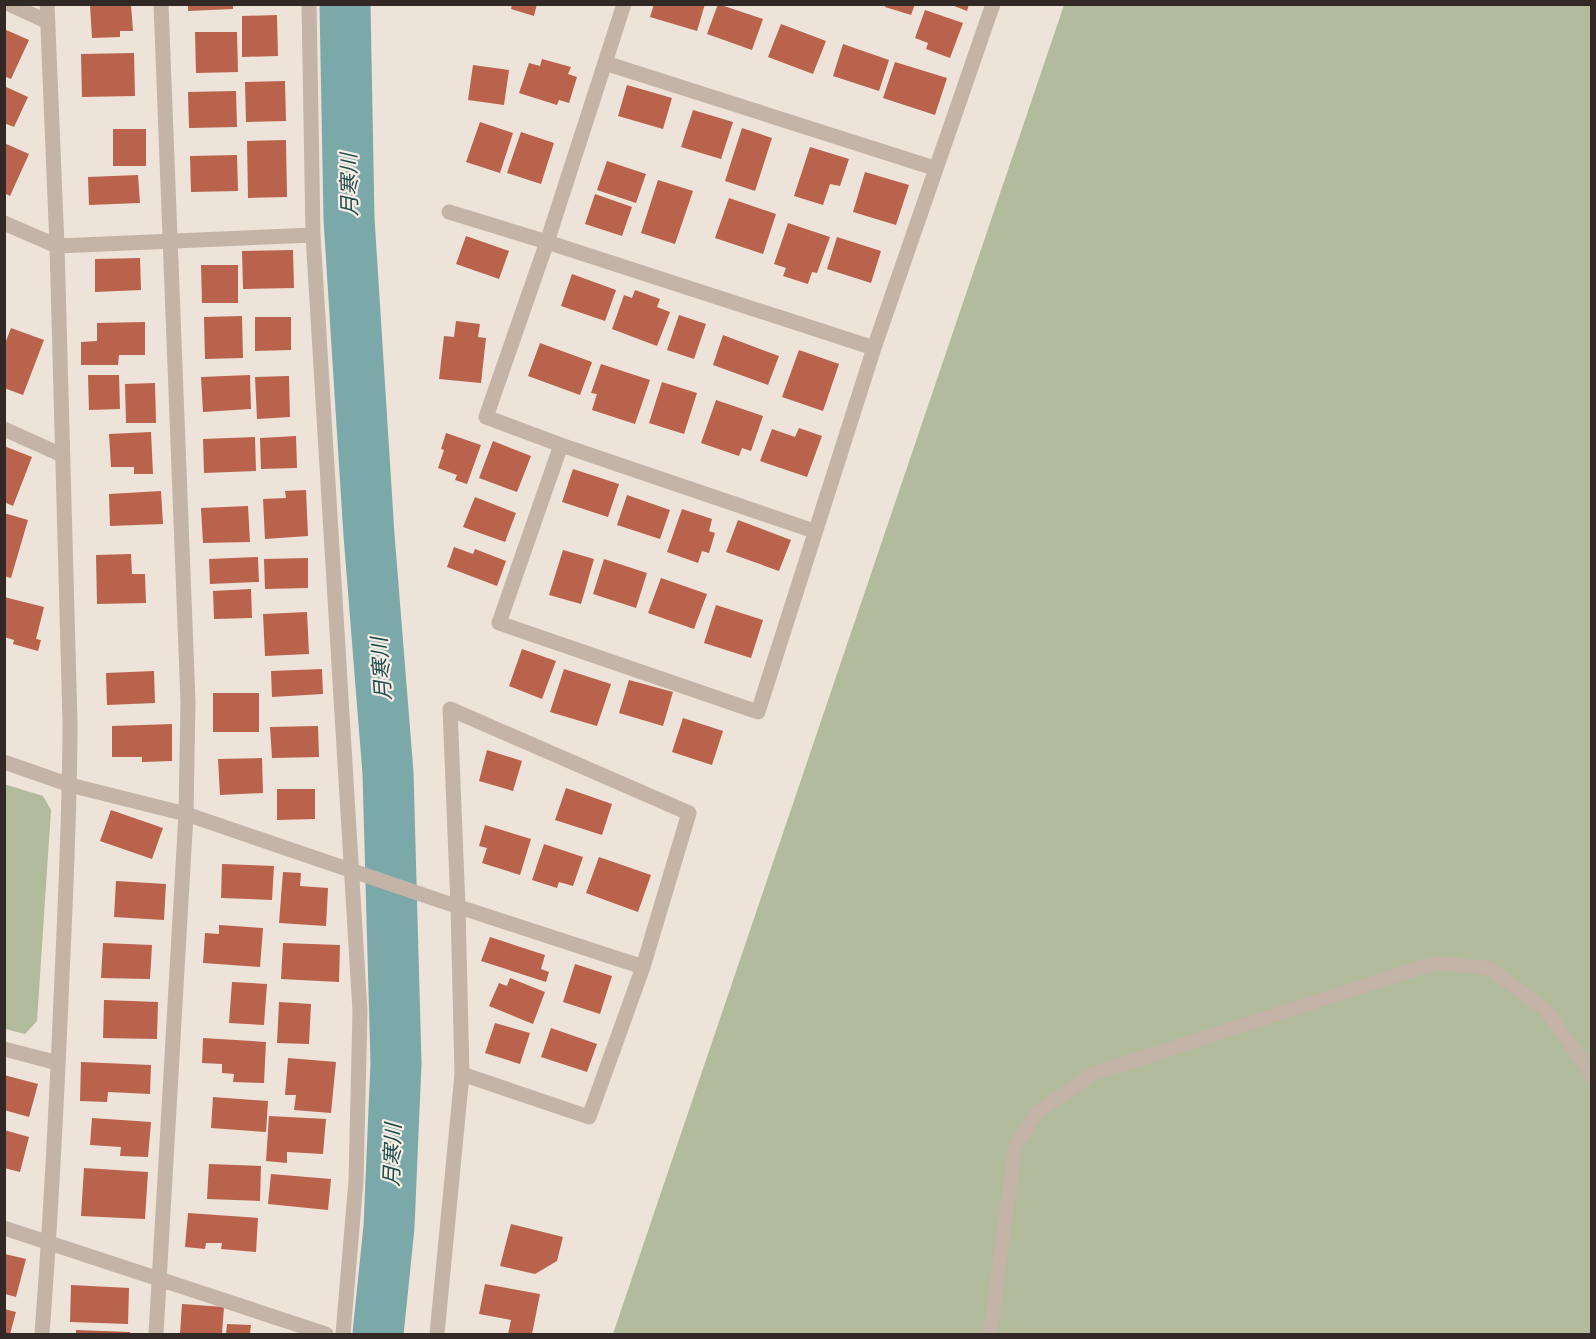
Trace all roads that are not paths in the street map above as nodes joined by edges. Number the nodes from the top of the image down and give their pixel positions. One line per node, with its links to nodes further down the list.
1 (9, 4): 7 (street)
2 (47, 4): 7 (street)
3 (161, 4): 13 (street)
4 (309, 4): 12 (street)
5 (624, 4): 8 (street)
6 (993, 4): 9 (street)
7 (48, 22): 15 (street)
8 (604, 63): 9 (street); 14 (street)
9 (934, 168): 16 (street)
10 (449, 212): 14 (street)
11 (4, 223): 15 (street)
12 (313, 235): 13 (street); 24 (street)
13 (171, 242): 15 (street); 23 (street)
14 (548, 242): 16 (street); 18 (street)
15 (57, 246): 19 (street)
16 (874, 348): 20 (street)
17 (4, 429): 19 (street)
18 (561, 445): 20 (street); 20 (street)
19 (62, 455): 22 (street)
20 (814, 531)
21 (4, 762): 22 (street)
22 (70, 785): 23 (street); 28 (street)
23 (186, 814): 24 (street); 33 (street)
24 (353, 872): 25 (street); 37 (street)
25 (458, 907): 26 (street); 26 (street); 29 (street)
26 (643, 967): 29 (street)
27 (4, 1049): 28 (street)
28 (58, 1063): 32 (street)
29 (462, 1074): 38 (street)
30 (1592, 1077): 39 (lane)
31 (4, 1228): 32 (street)
32 (49, 1244): 33 (street); 34 (street)
33 (160, 1278): 35 (street); 36 (street)
34 (42, 1335)
35 (156, 1335)
36 (326, 1335)
37 (344, 1335)
38 (437, 1335)
39 (990, 1335)

